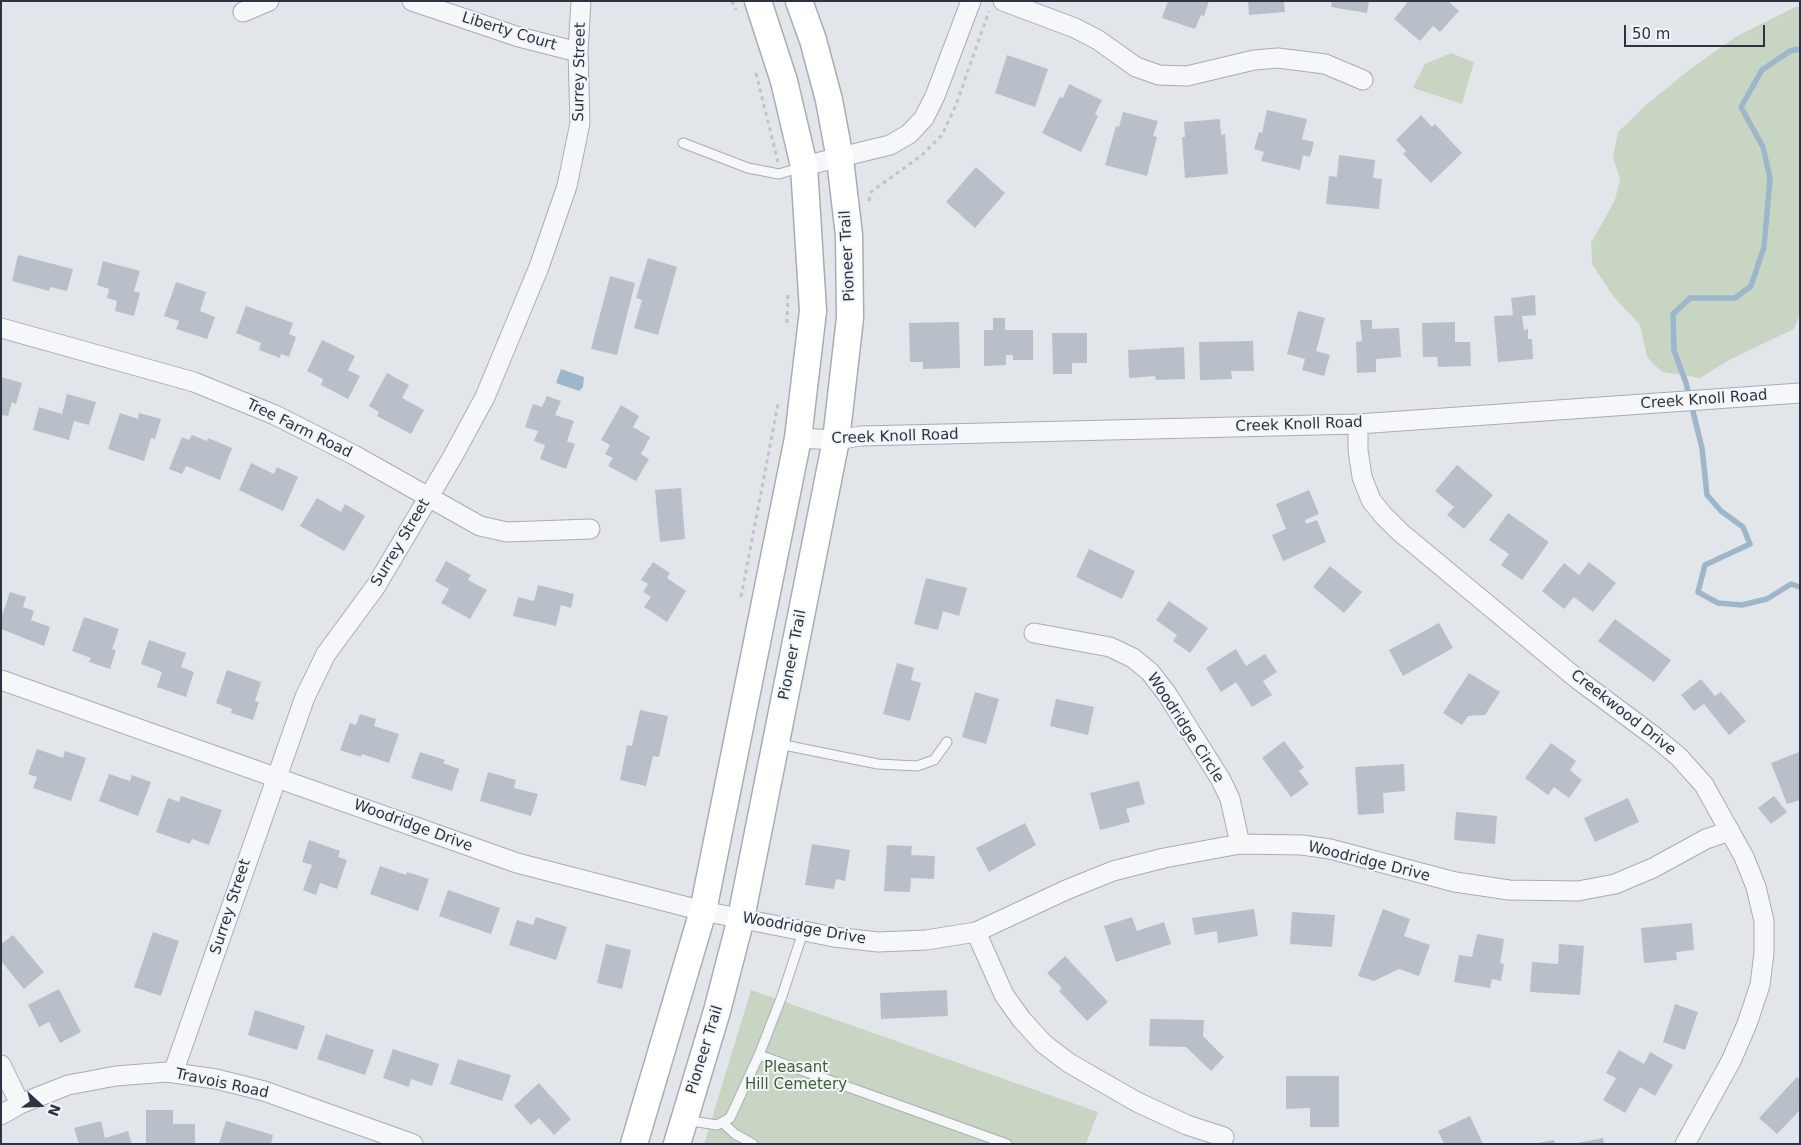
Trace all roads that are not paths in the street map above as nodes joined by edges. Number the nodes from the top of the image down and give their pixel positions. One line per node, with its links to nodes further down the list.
1 (269, 1): 8 (street)
2 (412, 1): 9 (street, Liberty Court)
3 (581, 1): 9 (street, Surrey Street)
4 (799, 1): 12 (main road, Pioneer Trail)
5 (970, 1): 12 (street)
6 (1003, 1): 10 (street)
7 (748, 9): 13 (main road)
8 (243, 12)
9 (578, 52): 19 (street, Surrey Street)
10 (1363, 80)
11 (683, 143): 13 (lane)
12 (840, 158): 13 (street); 18 (main road, Pioneer Trail)
13 (804, 166): 17 (main road)
14 (1, 328): 19 (street, Tree Farm Road)
15 (1800, 393): 16 (street, Creek Knoll Road)
16 (1358, 424): 18 (street, Creek Knoll Road); 26 (street, Creekwood Drive)
17 (798, 438): 18 (street, Creek Knoll Road); 28 (main road)
18 (836, 440): 24 (main road, Pioneer Trail)
19 (429, 498): 20 (street, Tree Farm Road); 25 (street, Surrey Street)
20 (590, 530)
21 (1034, 633): 27 (street, Woodridge Circle)
22 (1, 680): 25 (street, Woodridge Drive)
23 (947, 742): 24 (lane)
24 (776, 743): 29 (main road, Pioneer Trail)
25 (276, 777): 28 (street, Woodridge Drive); 34 (street, Surrey Street)
26 (1730, 832): 27 (street, Woodridge Drive); 45 (street, Creekwood Drive)
27 (1240, 844): 31 (street, Woodridge Drive)
28 (703, 911): 29 (street, Woodridge Drive); 41 (main road)
29 (741, 918): 30 (street, Woodridge Drive); 37 (main road, Pioneer Trail)
30 (803, 932): 31 (street, Woodridge Drive); 32 (lane)
31 (976, 932): 39 (street)
32 (759, 1055): 38 (lane); 44 (lane)
33 (1, 1065): 35 (street)
34 (173, 1073): 35 (street, Travois Road); 40 (street, Travois Road)
35 (20, 1104): 36 (street, Travois Road)
36 (1, 1116)
37 (684, 1119): 38 (lane); 42 (main road, Pioneer Trail)
38 (722, 1122): 43 (lane)
39 (1224, 1137)
40 (413, 1144)
41 (634, 1144)
42 (677, 1144)
43 (753, 1144)
44 (1007, 1144)
45 (1685, 1144)

